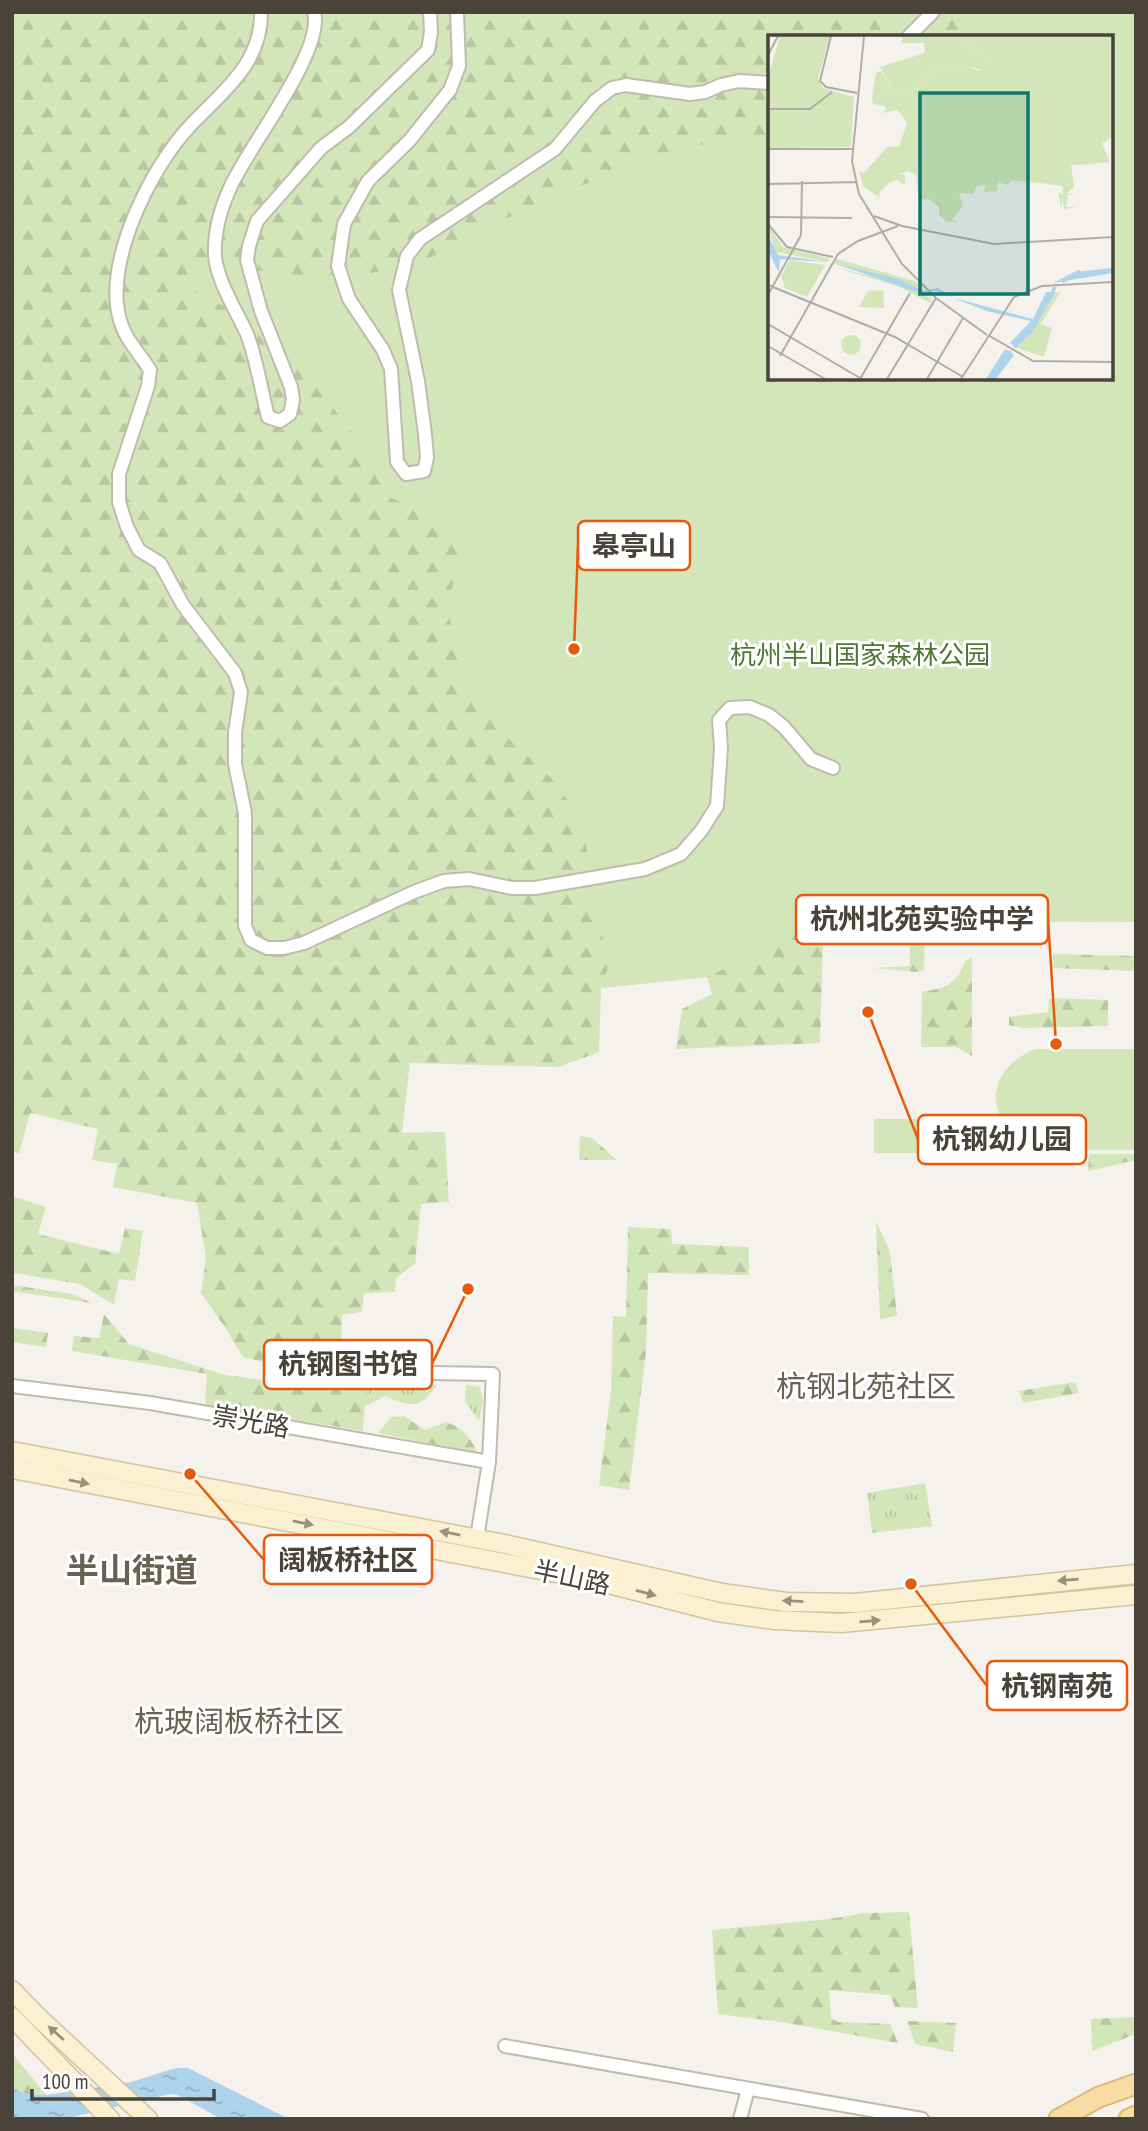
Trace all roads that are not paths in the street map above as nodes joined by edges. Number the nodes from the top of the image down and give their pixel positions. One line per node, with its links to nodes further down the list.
1 (261, 12): 8 (street)
2 (314, 12): 3 (street)
3 (430, 12)
4 (457, 12): 7 (street)
5 (933, 12): 6 (street)
6 (910, 35)
7 (768, 83)
8 (833, 768)
9 (366, 1372): 12 (street)
10 (12, 1386): 12 (street, 崇光路)
11 (12, 1451): 14 (main road, 半山路, one-way to 11)
12 (489, 1462): 14 (street)
13 (12, 1469): 16 (main road, 半山路, one-way to 16)
14 (477, 1538): 15 (main road, 半山路, one-way to 14)
15 (1136, 1574)
16 (1136, 1595)
17 (12, 1990): 22 (main road, one-way to 17)
18 (12, 2017): 24 (main road)
19 (505, 2046): 21 (street)
20 (1136, 2084): 27 (main road)
21 (748, 2089): 25 (street); 26 (street)
22 (144, 2115)
23 (1136, 2116): 28 (main road)
24 (108, 2117)
25 (740, 2119)
26 (922, 2119)
27 (1059, 2119)
28 (1129, 2119)

